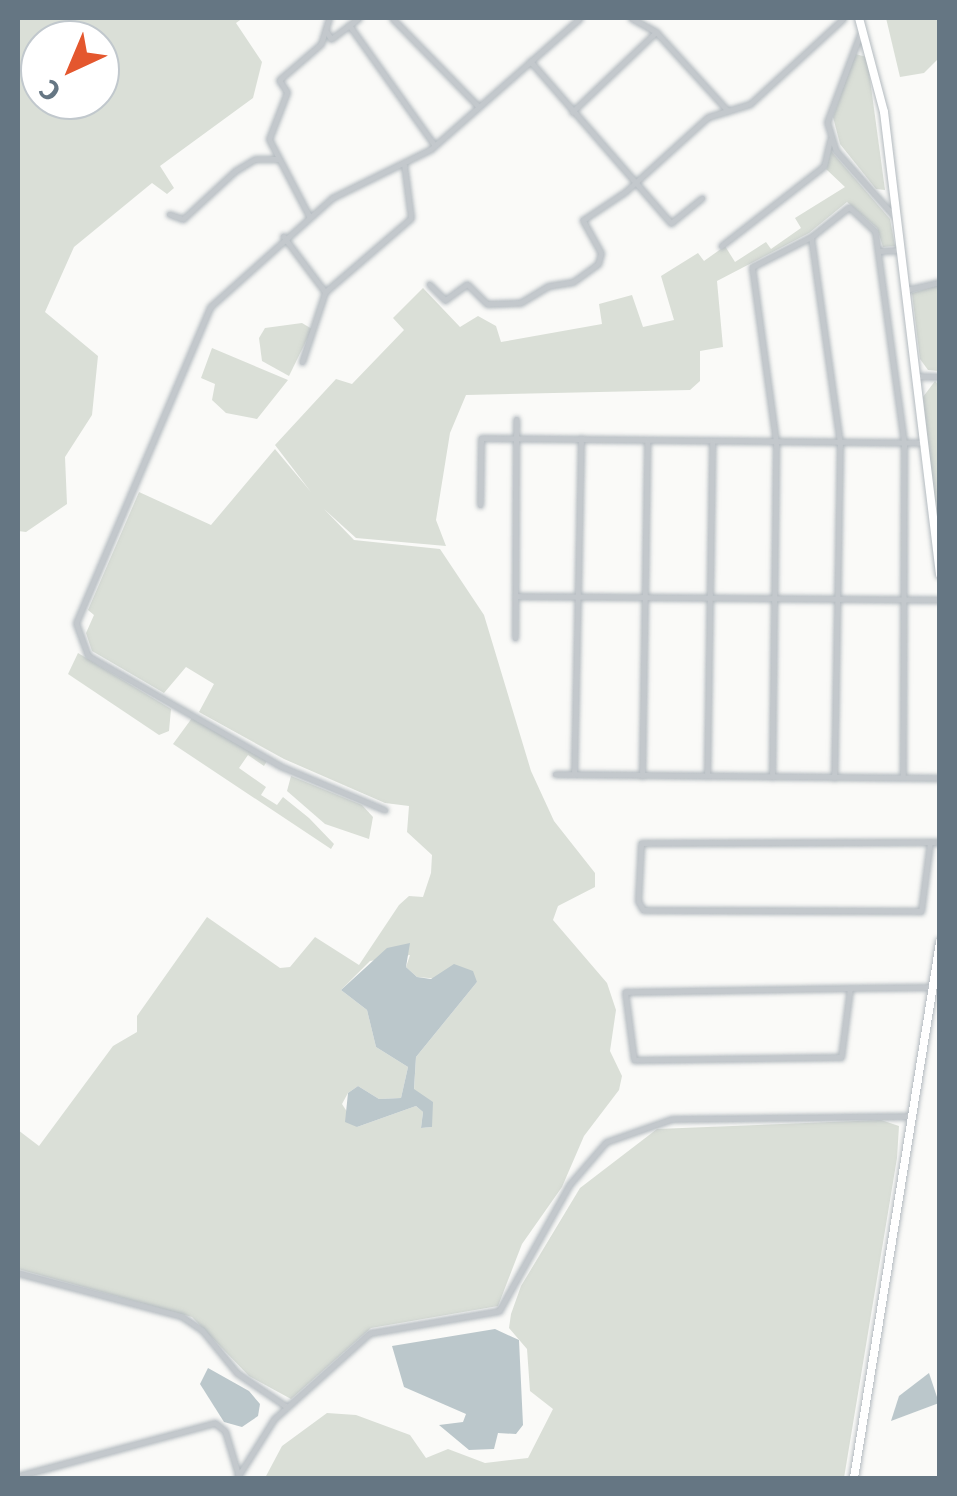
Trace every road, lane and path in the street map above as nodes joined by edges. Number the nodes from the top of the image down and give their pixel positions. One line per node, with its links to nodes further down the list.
1 (329, 18): 9 (street)
2 (359, 18): 8 (street)
3 (392, 18): 12 (street)
4 (580, 18): 11 (street)
5 (631, 18): 10 (street)
6 (844, 18): 13 (street)
7 (861, 22): 15 (street); 23 (main road)
8 (349, 25): 9 (street); 16 (street)
9 (326, 31): 17 (street)
10 (656, 32): 13 (street); 14 (street)
11 (530, 62): 12 (street); 14 (street)
12 (476, 105): 16 (street)
13 (728, 111): 19 (street)
14 (572, 112): 19 (street)
15 (830, 140): 23 (street); 26 (street)
16 (435, 146): 18 (street)
17 (279, 159): 21 (street); 22 (street)
18 (404, 164): 22 (street); 32 (street)
19 (635, 180): 20 (street); 30 (street)
20 (702, 198)
21 (169, 214)
22 (309, 216): 24 (street)
23 (896, 218): 27 (main road)
24 (283, 236): 32 (street); 64 (street)
25 (811, 237): 28 (street); 41 (street); 42 (street)
26 (721, 246)
27 (901, 250): 28 (street); 31 (main road)
28 (880, 251): 44 (street)
29 (940, 282): 31 (street)
30 (429, 284)
31 (906, 290): 34 (main road)
32 (325, 292): 33 (street)
33 (302, 362)
34 (915, 376): 35 (street); 43 (main road)
35 (940, 377)
36 (516, 418): 37 (street)
37 (516, 438): 38 (street); 45 (street); 47 (street)
38 (581, 438): 39 (street); 48 (street)
39 (647, 442): 40 (street); 49 (street)
40 (712, 442): 41 (street); 50 (street)
41 (776, 442): 42 (street); 51 (street)
42 (840, 443): 44 (street); 52 (street)
43 (924, 443): 44 (street); 46 (main road)
44 (904, 444): 53 (street)
45 (480, 505)
46 (940, 575)
47 (515, 596): 48 (street); 55 (street)
48 (579, 597): 49 (street); 57 (street)
49 (643, 598): 50 (street); 58 (street)
50 (709, 598): 51 (street); 59 (street)
51 (773, 598): 52 (street); 60 (street)
52 (836, 599): 53 (street); 62 (street)
53 (906, 600): 54 (street); 61 (street)
54 (940, 600)
55 (514, 638)
56 (555, 774): 57 (street)
57 (574, 775): 58 (street)
58 (642, 776): 59 (street)
59 (707, 776): 60 (street)
60 (772, 777): 62 (street)
61 (902, 777): 62 (street); 63 (street)
62 (834, 778)
63 (940, 778)
64 (384, 810)
65 (930, 842): 65 (street); 66 (street)
66 (940, 842)
67 (940, 942): 68 (main road)
68 (932, 987): 69 (street); 70 (main road)
69 (850, 988): 69 (street)
70 (913, 1116): 72 (street); 75 (main road)
71 (18, 1273): 72 (street)
72 (288, 1407): 74 (street)
73 (18, 1476): 74 (street)
74 (238, 1477)
75 (854, 1478)

